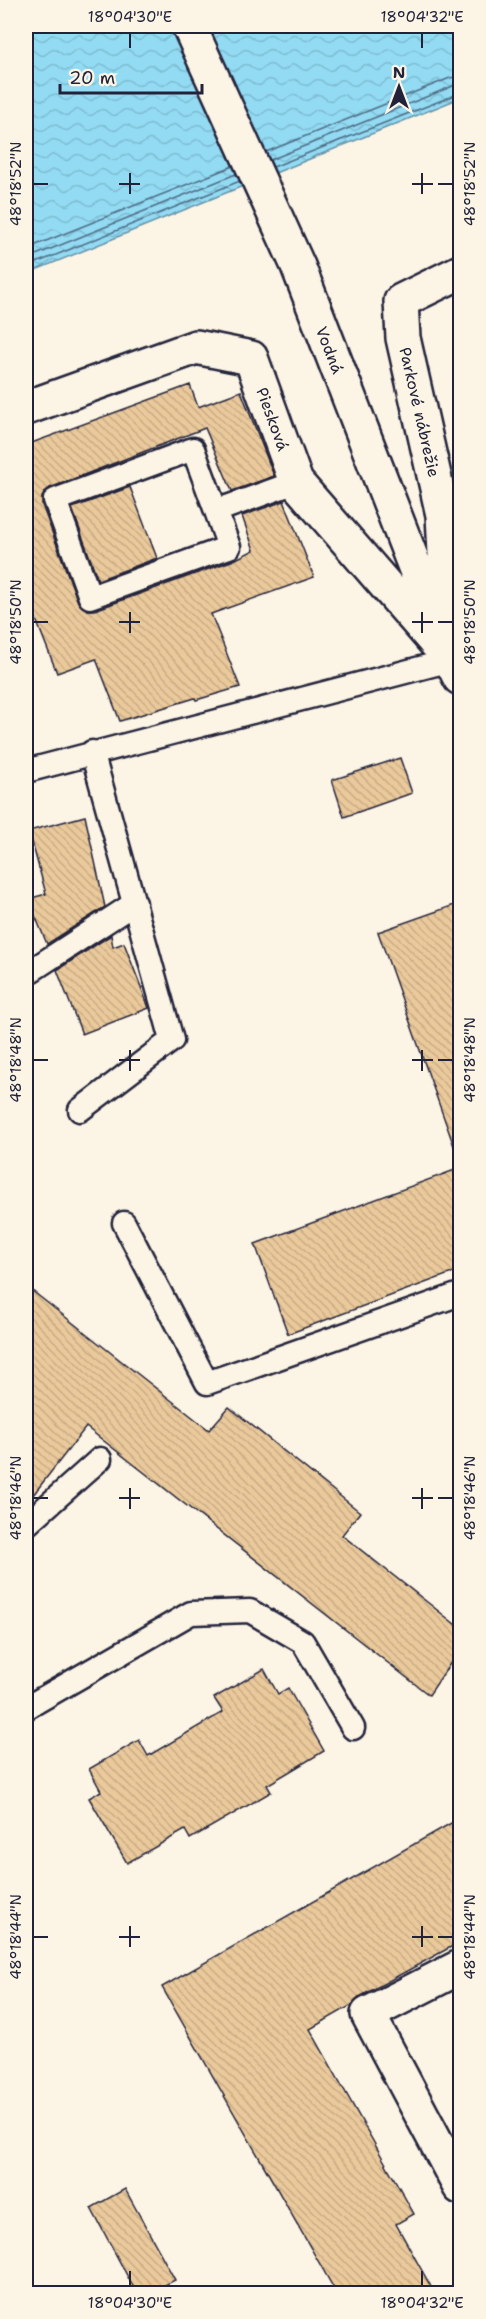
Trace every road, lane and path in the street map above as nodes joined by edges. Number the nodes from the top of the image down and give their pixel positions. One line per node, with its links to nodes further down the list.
1 (189, 26): 6 (street, Vodná)
2 (460, 272): 6 (street, Parkové nábrežie)
3 (26, 408): 4 (street, Piesková)
4 (296, 482): 5 (lane); 6 (street, Piesková)
5 (216, 511): 5 (lane)
6 (456, 669): 7 (lane)
7 (92, 752): 8 (lane); 9 (lane)
8 (26, 771)
9 (135, 903): 10 (lane); 11 (lane)
10 (26, 975)
11 (80, 1110)
12 (124, 1223): 13 (lane)
13 (460, 1294)
14 (100, 1459): 15 (lane)
15 (26, 1525)
16 (26, 1708): 17 (lane)
17 (353, 1728)
18 (460, 1967): 19 (street)
19 (460, 2187)

